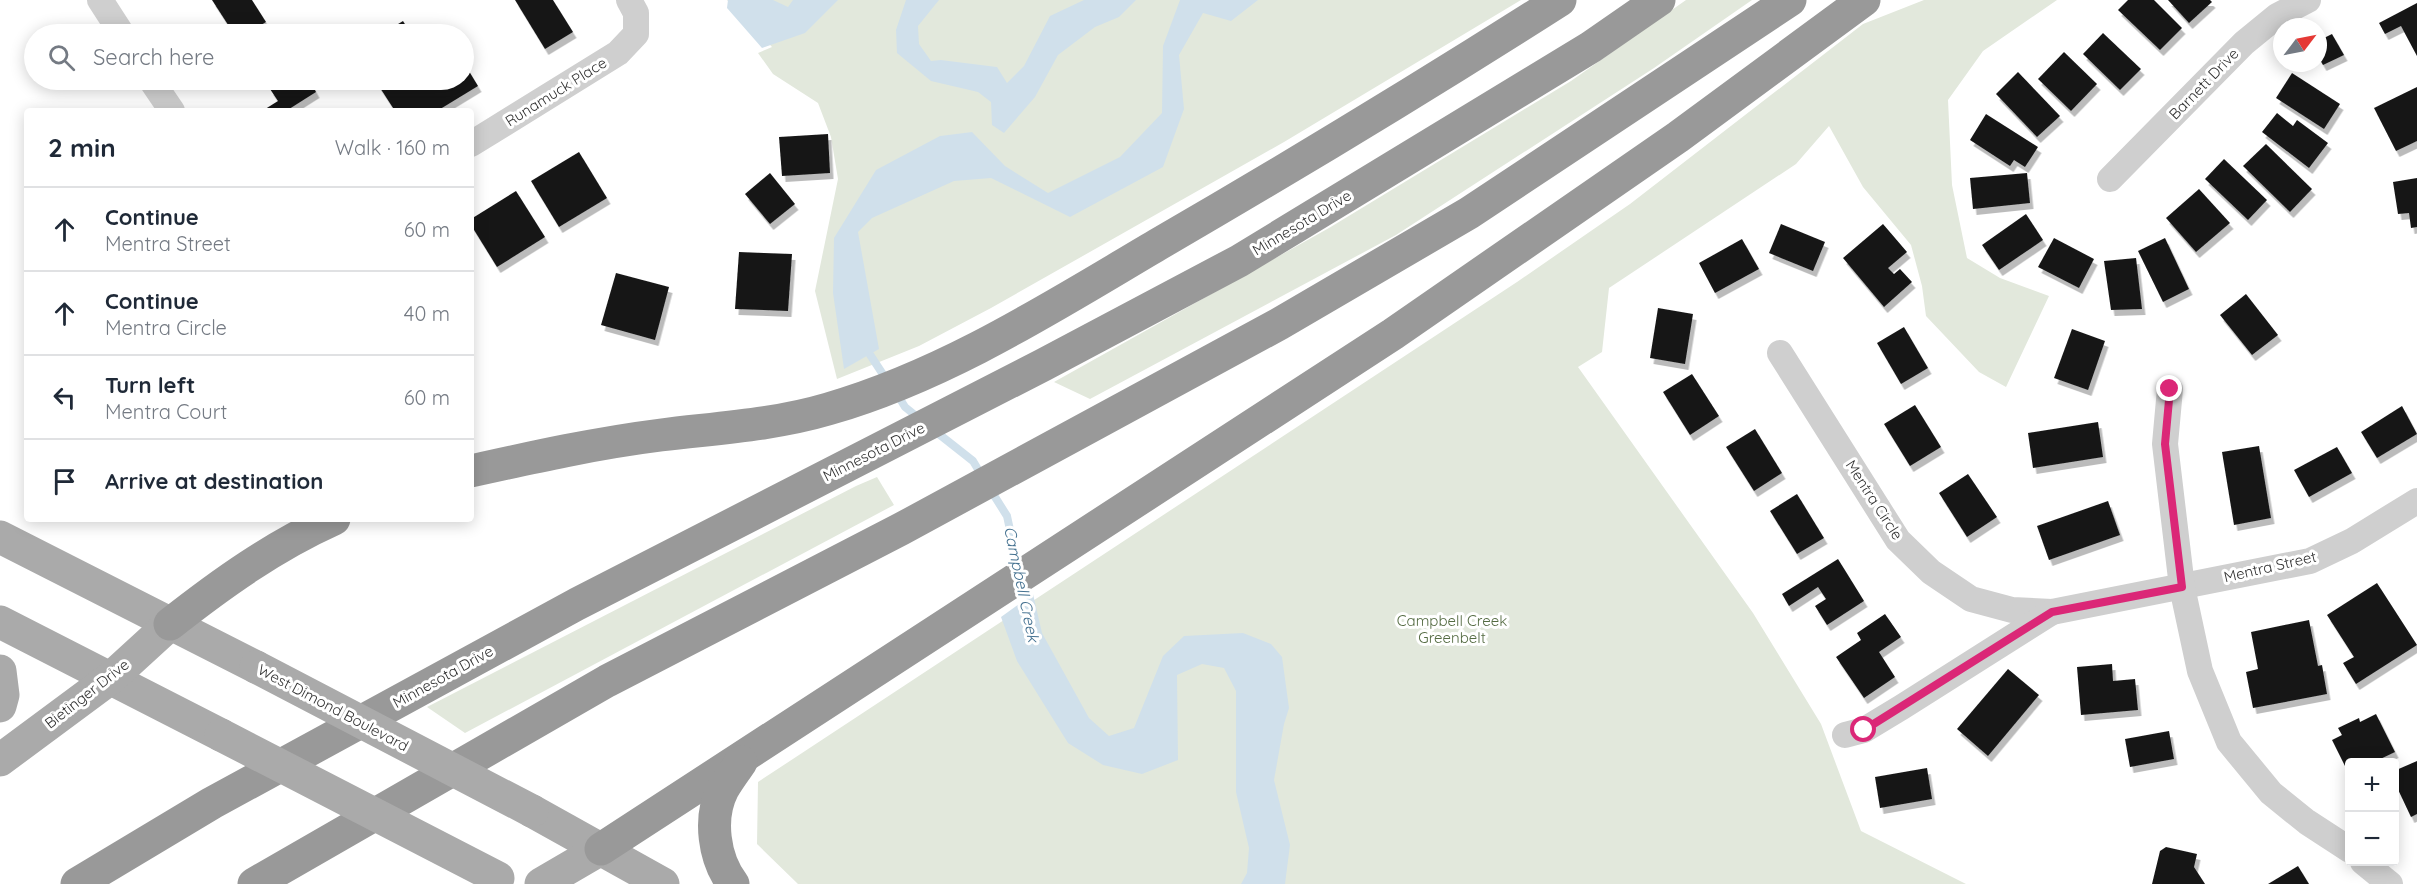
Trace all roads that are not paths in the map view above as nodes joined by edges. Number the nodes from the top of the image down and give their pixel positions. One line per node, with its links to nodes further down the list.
1 (100, 0): 8 (street)
2 (629, 0): 11 (street, Runamuck Place)
3 (1560, 0): 15 (highway)
4 (1659, 0): 33 (highway, Minnesota Drive)
5 (1790, 0): 34 (highway)
6 (1864, 0): 27 (highway)
7 (2308, 0): 12 (street, Barnett Drive)
8 (116, 24)
9 (158, 90): 10 (street)
10 (170, 108)
11 (474, 142)
12 (2110, 179)
13 (1780, 353): 20 (street, Mentra Circle)
14 (2170, 389): 19 (street)
15 (474, 470)
16 (2417, 501): 19 (street, Mentra Street)
17 (327, 522): 22 (highway)
18 (0, 537): 22 (main road, West Dimond Boulevard)
19 (2182, 587): 20 (street, Mentra Circle); 29 (street)
20 (2052, 612): 26 (street)
21 (0, 622): 24 (main road)
22 (170, 624): 24 (main road, Bietinger Drive); 30 (main road, West Dimond Boulevard, bridge)
23 (0, 671): 25 (main road)
24 (111, 677): 28 (main road, Bietinger Drive); 32 (main road, bridge)
25 (0, 706)
26 (1845, 735)
27 (745, 756): 30 (highway); 37 (highway)
28 (0, 760)
29 (2345, 847)
30 (601, 849): 35 (main road); 36 (main road, West Dimond Boulevard)
31 (2369, 866): 38 (street)
32 (505, 881)
33 (77, 884)
34 (254, 884)
35 (541, 884)
36 (663, 884)
37 (733, 884)
38 (2390, 884)

